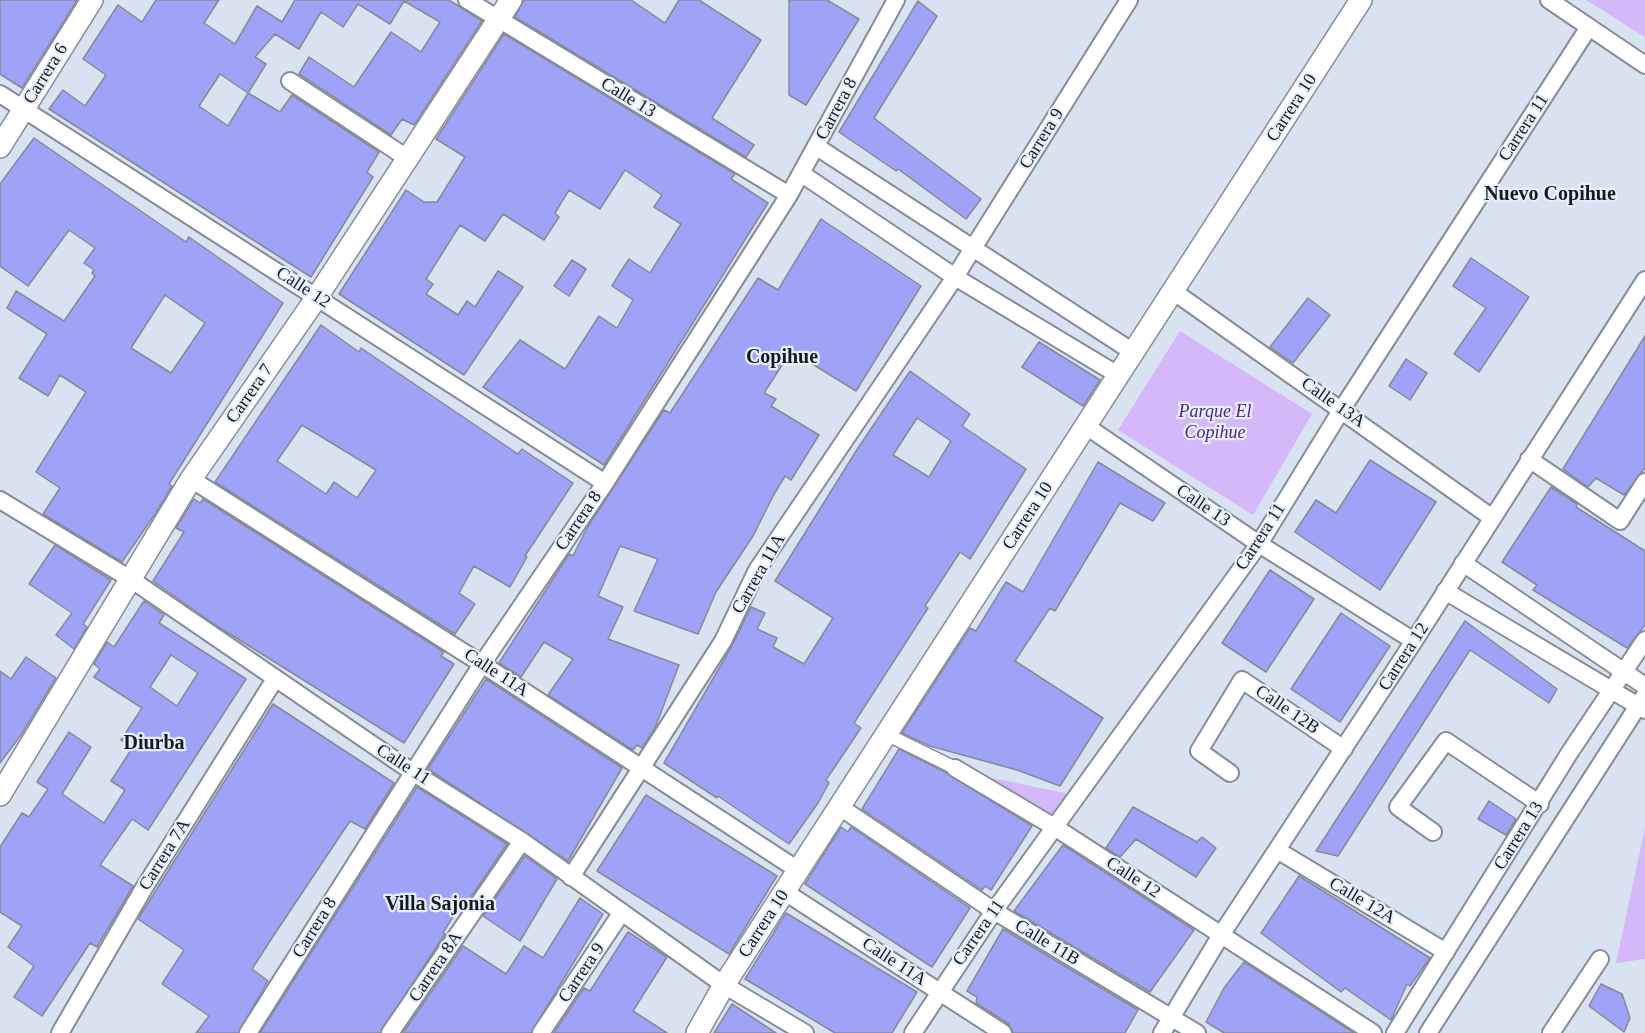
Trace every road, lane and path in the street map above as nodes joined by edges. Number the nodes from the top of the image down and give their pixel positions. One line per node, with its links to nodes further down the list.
1 (92, 0): 13 (street, Carrera 6)
2 (467, 0): 8 (street, Calle 13)
3 (511, 0): 8 (street, Carrera 7)
4 (896, 0): 15 (street, Carrera 8)
5 (1129, 0): 19 (street, Carrera 9)
6 (1361, 0): 22 (street, Carrera 10)
7 (1549, 0): 9 (street)
8 (498, 19): 16 (street, Carrera 7); 18 (street, Calle 13)
9 (1589, 27): 10 (street); 26 (street, Carrera 11)
10 (1645, 65)
11 (290, 81): 16 (street)
12 (0, 94): 13 (street, Calle 12)
13 (24, 110): 14 (street, Carrera 6); 23 (street, Calle 12)
14 (0, 147)
15 (817, 147): 17 (street, Carrera 8); 19 (street)
16 (407, 158): 23 (street, Carrera 7)
17 (802, 174): 18 (street, Carrera 8); 20 (street)
18 (789, 195): 31 (street, Carrera 8)
19 (973, 249): 20 (street, Carrera 9); 24 (street)
20 (955, 278): 25 (street); 49 (street, Carrera 11A)
21 (1645, 280): 28 (street, Carrera 12)
22 (1173, 291): 24 (street, Carrera 10); 26 (street, Calle 13A)
23 (317, 297): 29 (street, Carrera 7); 31 (street, Calle 12)
24 (1133, 352): 25 (street, Carrera 10)
25 (1118, 375): 27 (street, Carrera 10)
26 (1342, 409): 33 (street, Calle 13A); 34 (street, Carrera 11)
27 (1086, 426): 34 (street, Calle 13); 46 (street, Carrera 10)
28 (1529, 459): 30 (street); 33 (street, Carrera 12)
29 (191, 479): 36 (street, Carrera 7); 40 (street, Calle 11A)
30 (1645, 482)
31 (605, 483): 40 (street, Carrera 8)
32 (0, 500): 36 (street, Calle 11)
33 (1491, 517): 35 (street, Carrera 12)
34 (1259, 544): 39 (street, Calle 13); 55 (street, Carrera 11)
35 (1463, 563): 37 (street, Carrera 12); 41 (street)
36 (132, 580): 42 (street, Calle 11); 52 (street, Carrera 7)
37 (1445, 591): 39 (street, Carrera 12); 44 (street)
38 (1645, 640): 41 (street, Carrera 13)
39 (1414, 641): 47 (street, Carrera 12)
40 (482, 664): 49 (street, Calle 11A); 50 (street, Carrera 8)
41 (1626, 670): 43 (street); 44 (street, Carrera 13)
42 (275, 679): 50 (street, Calle 11); 70 (street, Carrera 7A)
43 (1645, 686)
44 (1611, 692): 45 (street); 53 (street, Carrera 13)
45 (1642, 704): 82 (street, Carrera 13)
46 (886, 734): 48 (street, Calle 12); 54 (street, Carrera 10)
47 (1344, 749): 51 (street, Calle 12B); 58 (street, Carrera 12)
48 (956, 768): 55 (street, Calle 12)
49 (641, 769): 59 (street, Calle 11A); 60 (street, Carrera 11A)
50 (414, 773): 57 (street, Calle 11); 71 (street, Carrera 8)
51 (1230, 773)
52 (0, 795)
53 (1540, 804): 56 (street); 65 (street, Carrera 13)
54 (840, 807): 59 (street, Carrera 10); 62 (street, Calle 11B)
55 (1056, 828): 62 (street, Carrera 11); 64 (street, Calle 12)
56 (1433, 832)
57 (522, 841): 60 (street, Calle 11); 72 (street, Carrera 8A)
58 (1277, 850): 64 (street, Carrera 12); 65 (street, Calle 12A)
59 (798, 870): 61 (street, Carrera 10)
60 (571, 877): 63 (street, Calle 11)
61 (784, 892): 67 (street, Carrera 10); 68 (street, Calle 11A)
62 (994, 911): 68 (street, Carrera 11); 69 (street, Calle 11B)
63 (622, 912): 67 (street, Calle 11); 73 (street, Carrera 9)
64 (1221, 935): 69 (street, Carrera 12); 80 (street, Calle 12)
65 (1446, 952): 81 (street, Carrera 13)
66 (1600, 959): 83 (street)
67 (724, 985): 74 (street, Carrera 10); 75 (street, Calle 11)
68 (938, 991): 76 (street, Carrera 11); 77 (street, Calle 11A)
69 (1173, 1017): 78 (street, Carrera 12); 79 (street, Calle 11B)
70 (60, 1033)
71 (248, 1033)
72 (390, 1033)
73 (541, 1033)
74 (698, 1033)
75 (805, 1033)
76 (913, 1033)
77 (1003, 1033)
78 (1162, 1033)
79 (1197, 1033)
80 (1373, 1033)
81 (1395, 1033)
82 (1428, 1033)
83 (1551, 1033)

